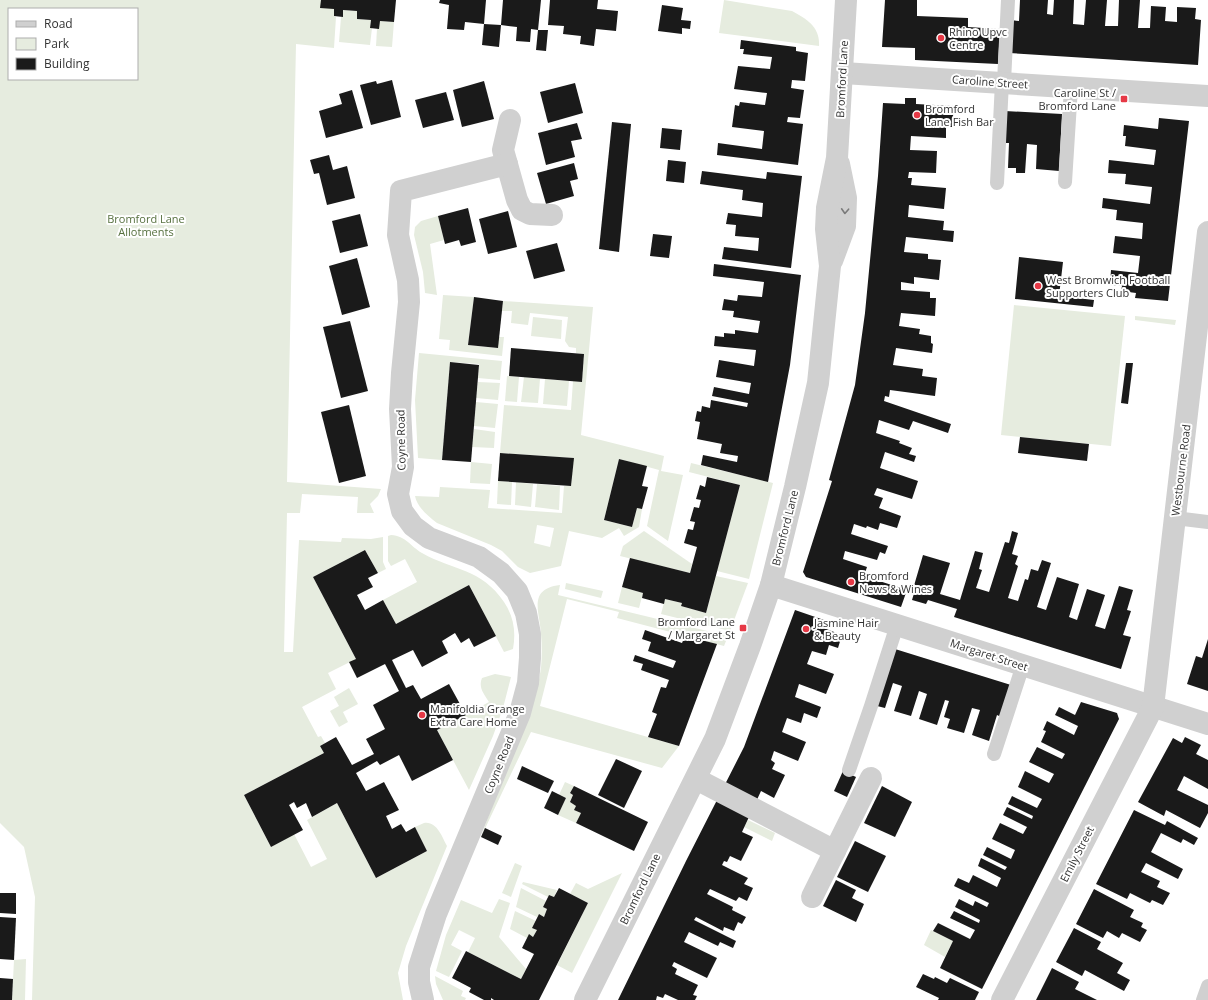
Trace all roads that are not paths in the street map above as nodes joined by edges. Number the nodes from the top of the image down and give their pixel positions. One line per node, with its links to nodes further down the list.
1 (846, 0): 3 (street, Bromford Lane)
2 (1008, 0): 4 (lane)
3 (843, 73): 4 (street, Caroline Street); 15 (street, Bromford Lane)
4 (1003, 82): 5 (street, Caroline Street); 10 (lane)
5 (1071, 87): 6 (street, Caroline Street); 9 (lane)
6 (1208, 96)
7 (510, 120): 8 (street)
8 (507, 164): 11 (street); 27 (street, Coyne Road)
9 (1065, 182)
10 (997, 183)
11 (552, 215)
12 (1208, 232): 13 (street, Westbourne Road)
13 (1175, 518): 14 (lane); 18 (street, Westbourne Road)
14 (1208, 522)
15 (771, 585): 16 (street, Margaret Street); 23 (street, Bromford Lane)
16 (896, 625): 17 (street, Margaret Street); 21 (lane)
17 (1023, 665): 18 (street, Margaret Street); 20 (lane)
18 (1153, 707): 19 (street, Margaret Street); 29 (street, Emily Street)
19 (1208, 724)
20 (994, 754)
21 (849, 770)
22 (872, 778): 24 (street)
23 (696, 779): 24 (street); 28 (street, Bromford Lane)
24 (835, 851): 25 (street)
25 (812, 897)
26 (1208, 986): 30 (lane)
27 (423, 1000)
28 (585, 1000)
29 (1002, 1000)
30 (1203, 1000)

